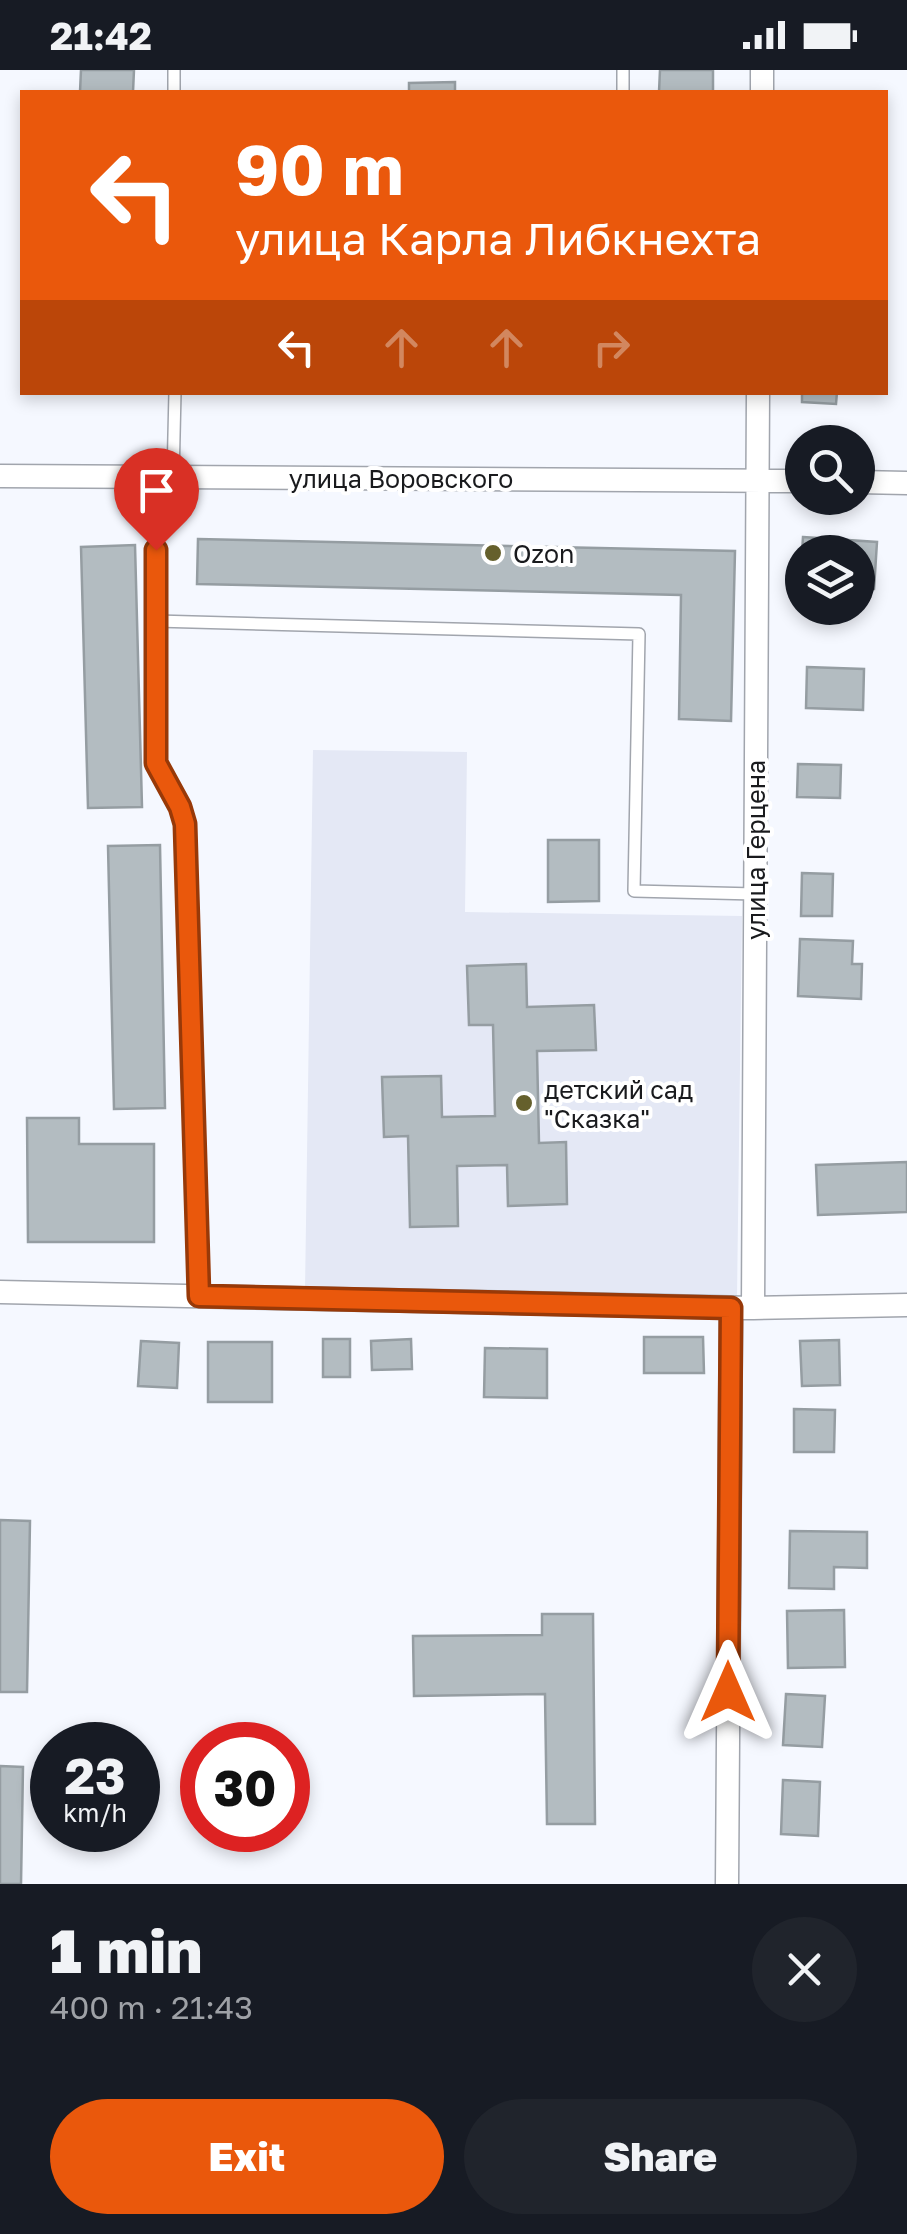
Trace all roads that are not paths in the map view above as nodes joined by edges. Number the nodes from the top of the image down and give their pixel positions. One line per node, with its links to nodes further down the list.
1 (175, 395): 4 (lane)
2 (758, 395): 5 (street, улица Герцена)
3 (0, 476): 4 (street, улица Воровского)
4 (165, 478): 5 (street, улица Воровского); 9 (lane)
5 (757, 481): 6 (street, улица Воровского); 10 (street, улица Герцена)
6 (785, 481)
7 (875, 483): 8 (street)
8 (907, 484)
9 (156, 621): 10 (lane); 12 (lane)
10 (755, 894): 14 (street, улица Герцена)
11 (0, 1292): 12 (street)
12 (199, 1296): 14 (street)
13 (907, 1305): 14 (street)
14 (742, 1308): 15 (street, улица Герцена)
15 (727, 1884)

